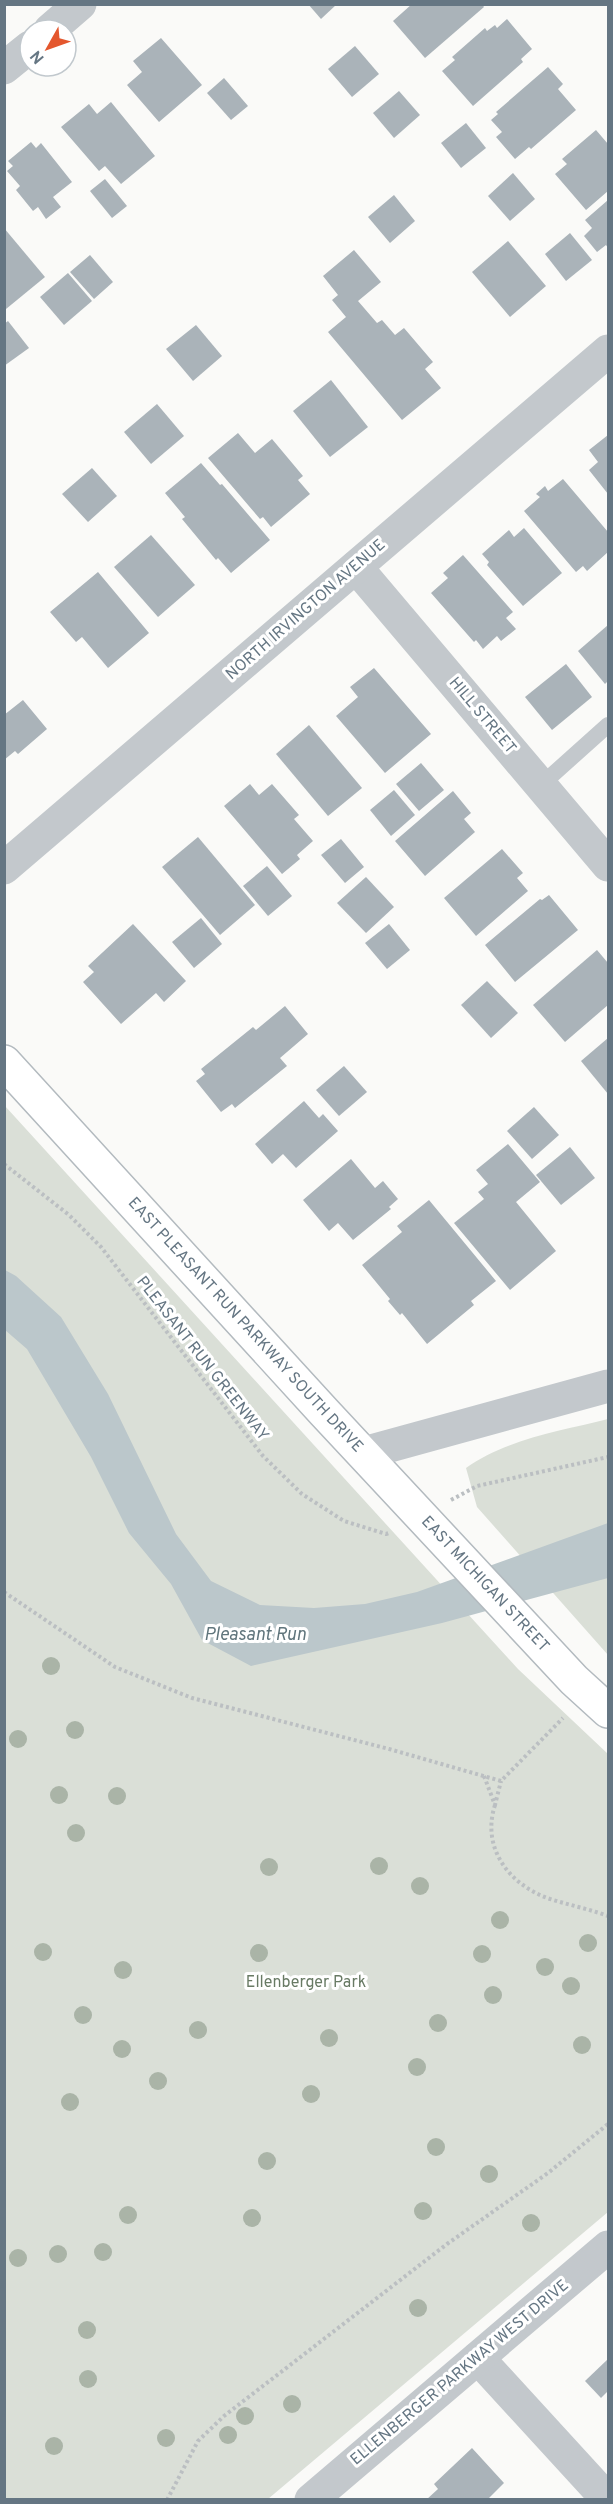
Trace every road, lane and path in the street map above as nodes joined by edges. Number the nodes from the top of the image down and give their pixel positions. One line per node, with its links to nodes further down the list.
1 (80, 4): 2 (street)
2 (64, 18)
3 (18, 57): 4 (street)
4 (4, 68)
5 (609, 351): 6 (street, NORTH IRVINGTON AVENUE)
6 (356, 567): 8 (street, HILL STREET); 10 (street, NORTH IRVINGTON AVENUE)
7 (609, 725): 8 (lane)
8 (541, 785): 9 (street, HILL STREET)
9 (609, 865)
10 (4, 868)
11 (4, 1062): 14 (main road, EAST PLEASANT RUN PARKWAY SOUTH DRIVE)
12 (4, 1164): 17 (path, PLEASANT RUN GREENWAY)
13 (609, 1386): 14 (street, EAST PLEASANT RUN PARKWAY SOUTH DRIVE)
14 (364, 1453): 16 (main road, EAST MICHIGAN STREET)
15 (609, 1456): 16 (path)
16 (425, 1520): 19 (main road, EAST MICHIGAN STREET)
17 (393, 1531)
18 (4, 1592): 21 (path)
19 (609, 1711)
20 (567, 1714): 22 (path)
21 (484, 1776): 22 (path); 23 (path)
22 (501, 1781): 23 (path)
23 (495, 1805): 24 (path)
24 (609, 1916)
25 (609, 2124): 28 (path)
26 (609, 2247): 27 (street, ELLENBERGER PARKWAY WEST DRIVE)
27 (478, 2358): 29 (street, ELLENBERGER PARKWAY WEST DRIVE); 30 (street)
28 (167, 2499)
29 (311, 2499)
30 (608, 2499)

